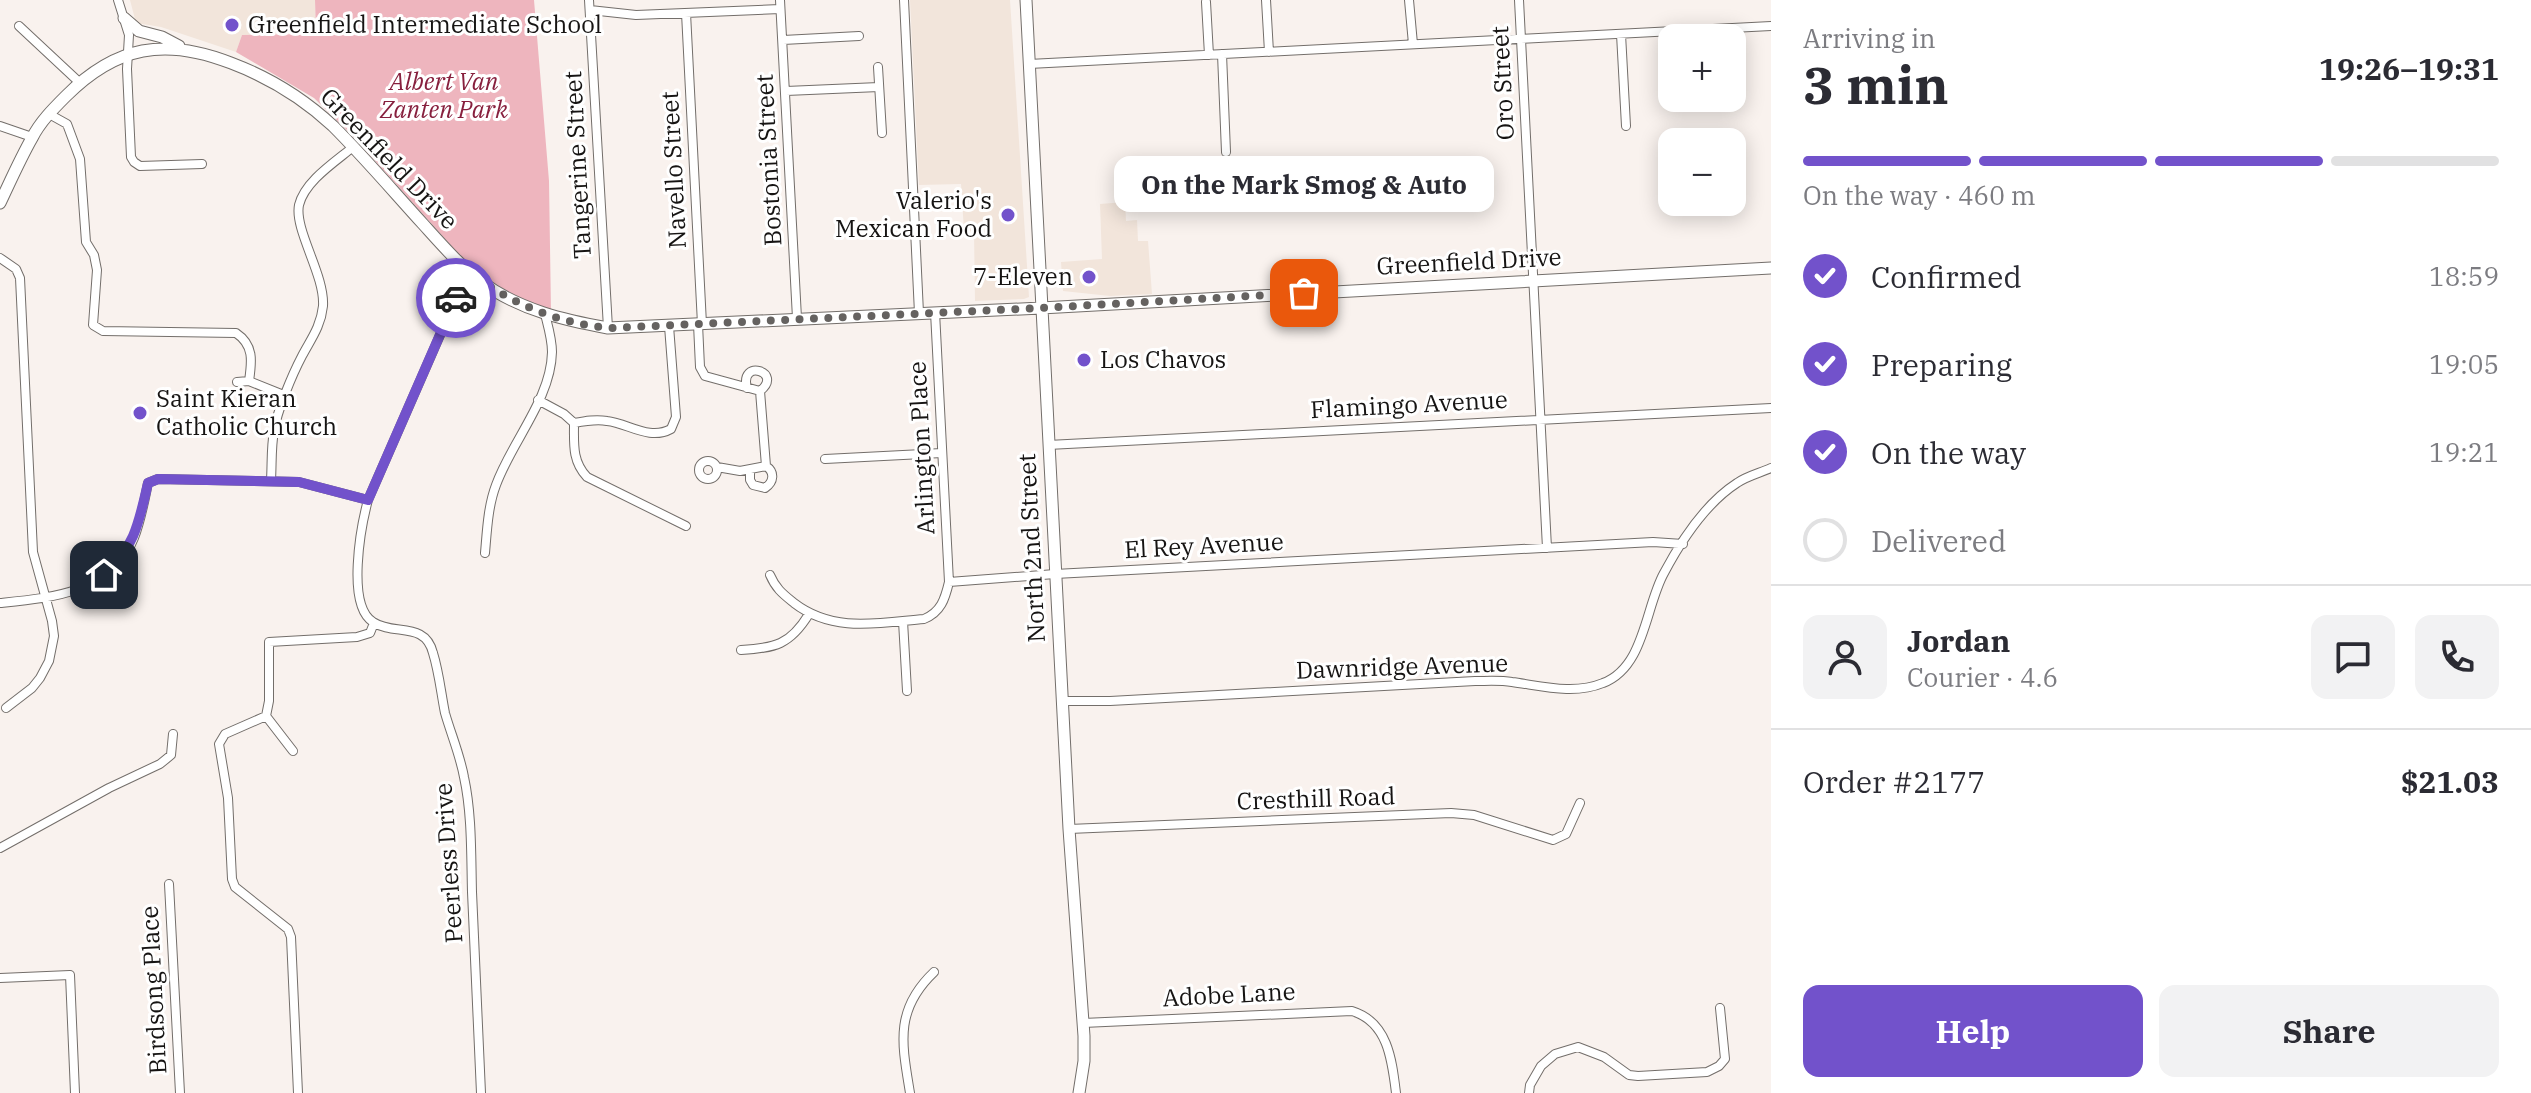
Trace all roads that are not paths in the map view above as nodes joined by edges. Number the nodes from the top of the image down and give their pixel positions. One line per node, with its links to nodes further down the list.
1 (118, 0): 11 (street)
2 (904, 0): 44 (street)
3 (1026, 0): 24 (main road, North 2nd Street)
4 (1266, 0): 20 (street)
5 (1409, 0): 18 (street)
6 (1519, 0): 16 (street, Oro Street)
7 (1206, 2): 23 (street)
8 (780, 4): 10 (street); 17 (street, Bostonia Street)
9 (589, 5): 10 (street); 49 (street, Tangerine Street)
10 (686, 13): 47 (street, Navello Street)
11 (124, 18): 19 (main road); 21 (street)
12 (19, 26): 26 (street)
13 (1771, 26): 14 (street)
14 (1621, 34): 16 (street); 31 (street)
15 (859, 36): 17 (street)
16 (1521, 39): 18 (street); 41 (street, Oro Street)
17 (783, 40): 28 (street, Bostonia Street)
18 (1413, 44): 20 (street)
19 (187, 49): 21 (main road, Greenfield Drive); 34 (main road, Greenfield Drive)
20 (1269, 52): 22 (street)
21 (127, 54): 26 (main road, Greenfield Drive); 36 (street)
22 (1222, 54): 23 (street); 35 (street)
23 (1209, 55): 24 (street)
24 (1029, 64): 42 (main road, North 2nd Street)
25 (878, 67): 27 (street)
26 (79, 82): 29 (main road, Greenfield Drive)
27 (879, 87): 28 (street); 32 (street)
28 (786, 91): 46 (street, Bostonia Street)
29 (49, 114): 33 (main road, Greenfield Drive); 50 (street)
30 (0, 126): 33 (street)
31 (1626, 126)
32 (882, 133)
33 (32, 137): 37 (main road, Greenfield Drive)
34 (353, 147): 40 (main road, Greenfield Drive); 54 (street)
35 (1226, 152)
36 (202, 164)
37 (0, 203)
38 (0, 258): 75 (street)
39 (1771, 268): 41 (main road, Greenfield Drive)
40 (468, 271): 45 (main road, Greenfield Drive); 67 (street)
41 (1533, 281): 42 (main road, Greenfield Drive); 57 (street, Oro Street)
42 (1041, 308): 43 (main road, Greenfield Drive); 59 (main road, North 2nd Street)
43 (935, 312): 44 (main road, Greenfield Drive); 60 (street, Arlington Place)
44 (919, 313): 46 (main road, Greenfield Drive)
45 (545, 314): 49 (main road, Greenfield Drive); 55 (street)
46 (797, 318): 47 (main road, Greenfield Drive)
47 (700, 324): 48 (main road, Greenfield Drive); 52 (street, Navello Street)
48 (669, 326): 49 (main road, Greenfield Drive); 58 (street)
49 (608, 328)
50 (249, 381): 51 (street); 54 (street)
51 (237, 382)
52 (747, 388): 53 (street); 53 (street)
53 (760, 391): 62 (street)
54 (286, 396): 66 (street)
55 (538, 400): 58 (street); 71 (street)
56 (1771, 408): 57 (street, Flamingo Avenue)
57 (1541, 418): 59 (street, Flamingo Avenue); 70 (street, Oro Street)
58 (574, 423): 68 (street)
59 (1048, 445): 72 (main road, North 2nd Street)
60 (942, 453): 61 (street); 74 (street, Arlington Place)
61 (825, 459)
62 (766, 466): 65 (street); 65 (street)
63 (717, 467): 65 (street)
64 (1771, 468): 69 (street, Dawnridge Avenue)
65 (750, 470)
66 (271, 480): 67 (street); 75 (street)
67 (368, 500): 79 (street)
68 (686, 526)
69 (1683, 544): 70 (street, El Rey Avenue); 82 (street, Dawnridge Avenue)
70 (1547, 548): 72 (street, El Rey Avenue)
71 (485, 553)
72 (1055, 574): 74 (street, El Rey Avenue); 82 (main road, North 2nd Street)
73 (770, 575): 77 (street)
74 (949, 582): 78 (street)
75 (46, 598): 76 (street); 83 (street)
76 (0, 603)
77 (809, 614): 78 (street); 80 (street)
78 (903, 621): 81 (street)
79 (374, 623): 84 (street); 98 (street, Peerless Drive)
80 (741, 650)
81 (907, 691)
82 (1062, 701): 88 (main road, North 2nd Street)
83 (6, 708)
84 (266, 716): 86 (street); 97 (street)
85 (173, 734): 89 (street)
86 (293, 751)
87 (1580, 803): 88 (street, Cresthill Road)
88 (1069, 829): 94 (main road, North 2nd Street)
89 (0, 848)
90 (169, 884): 96 (street, Birdsong Place)
91 (934, 972): 99 (street)
92 (0, 978): 95 (street)
93 (1720, 1008): 102 (street)
94 (1083, 1023): 100 (main road, North 2nd Street); 101 (street, Adobe Lane)
95 (75, 1093)
96 (180, 1093)
97 (298, 1093)
98 (481, 1093)
99 (910, 1093)
100 (1079, 1093)
101 (1396, 1093)
102 (1529, 1093)

